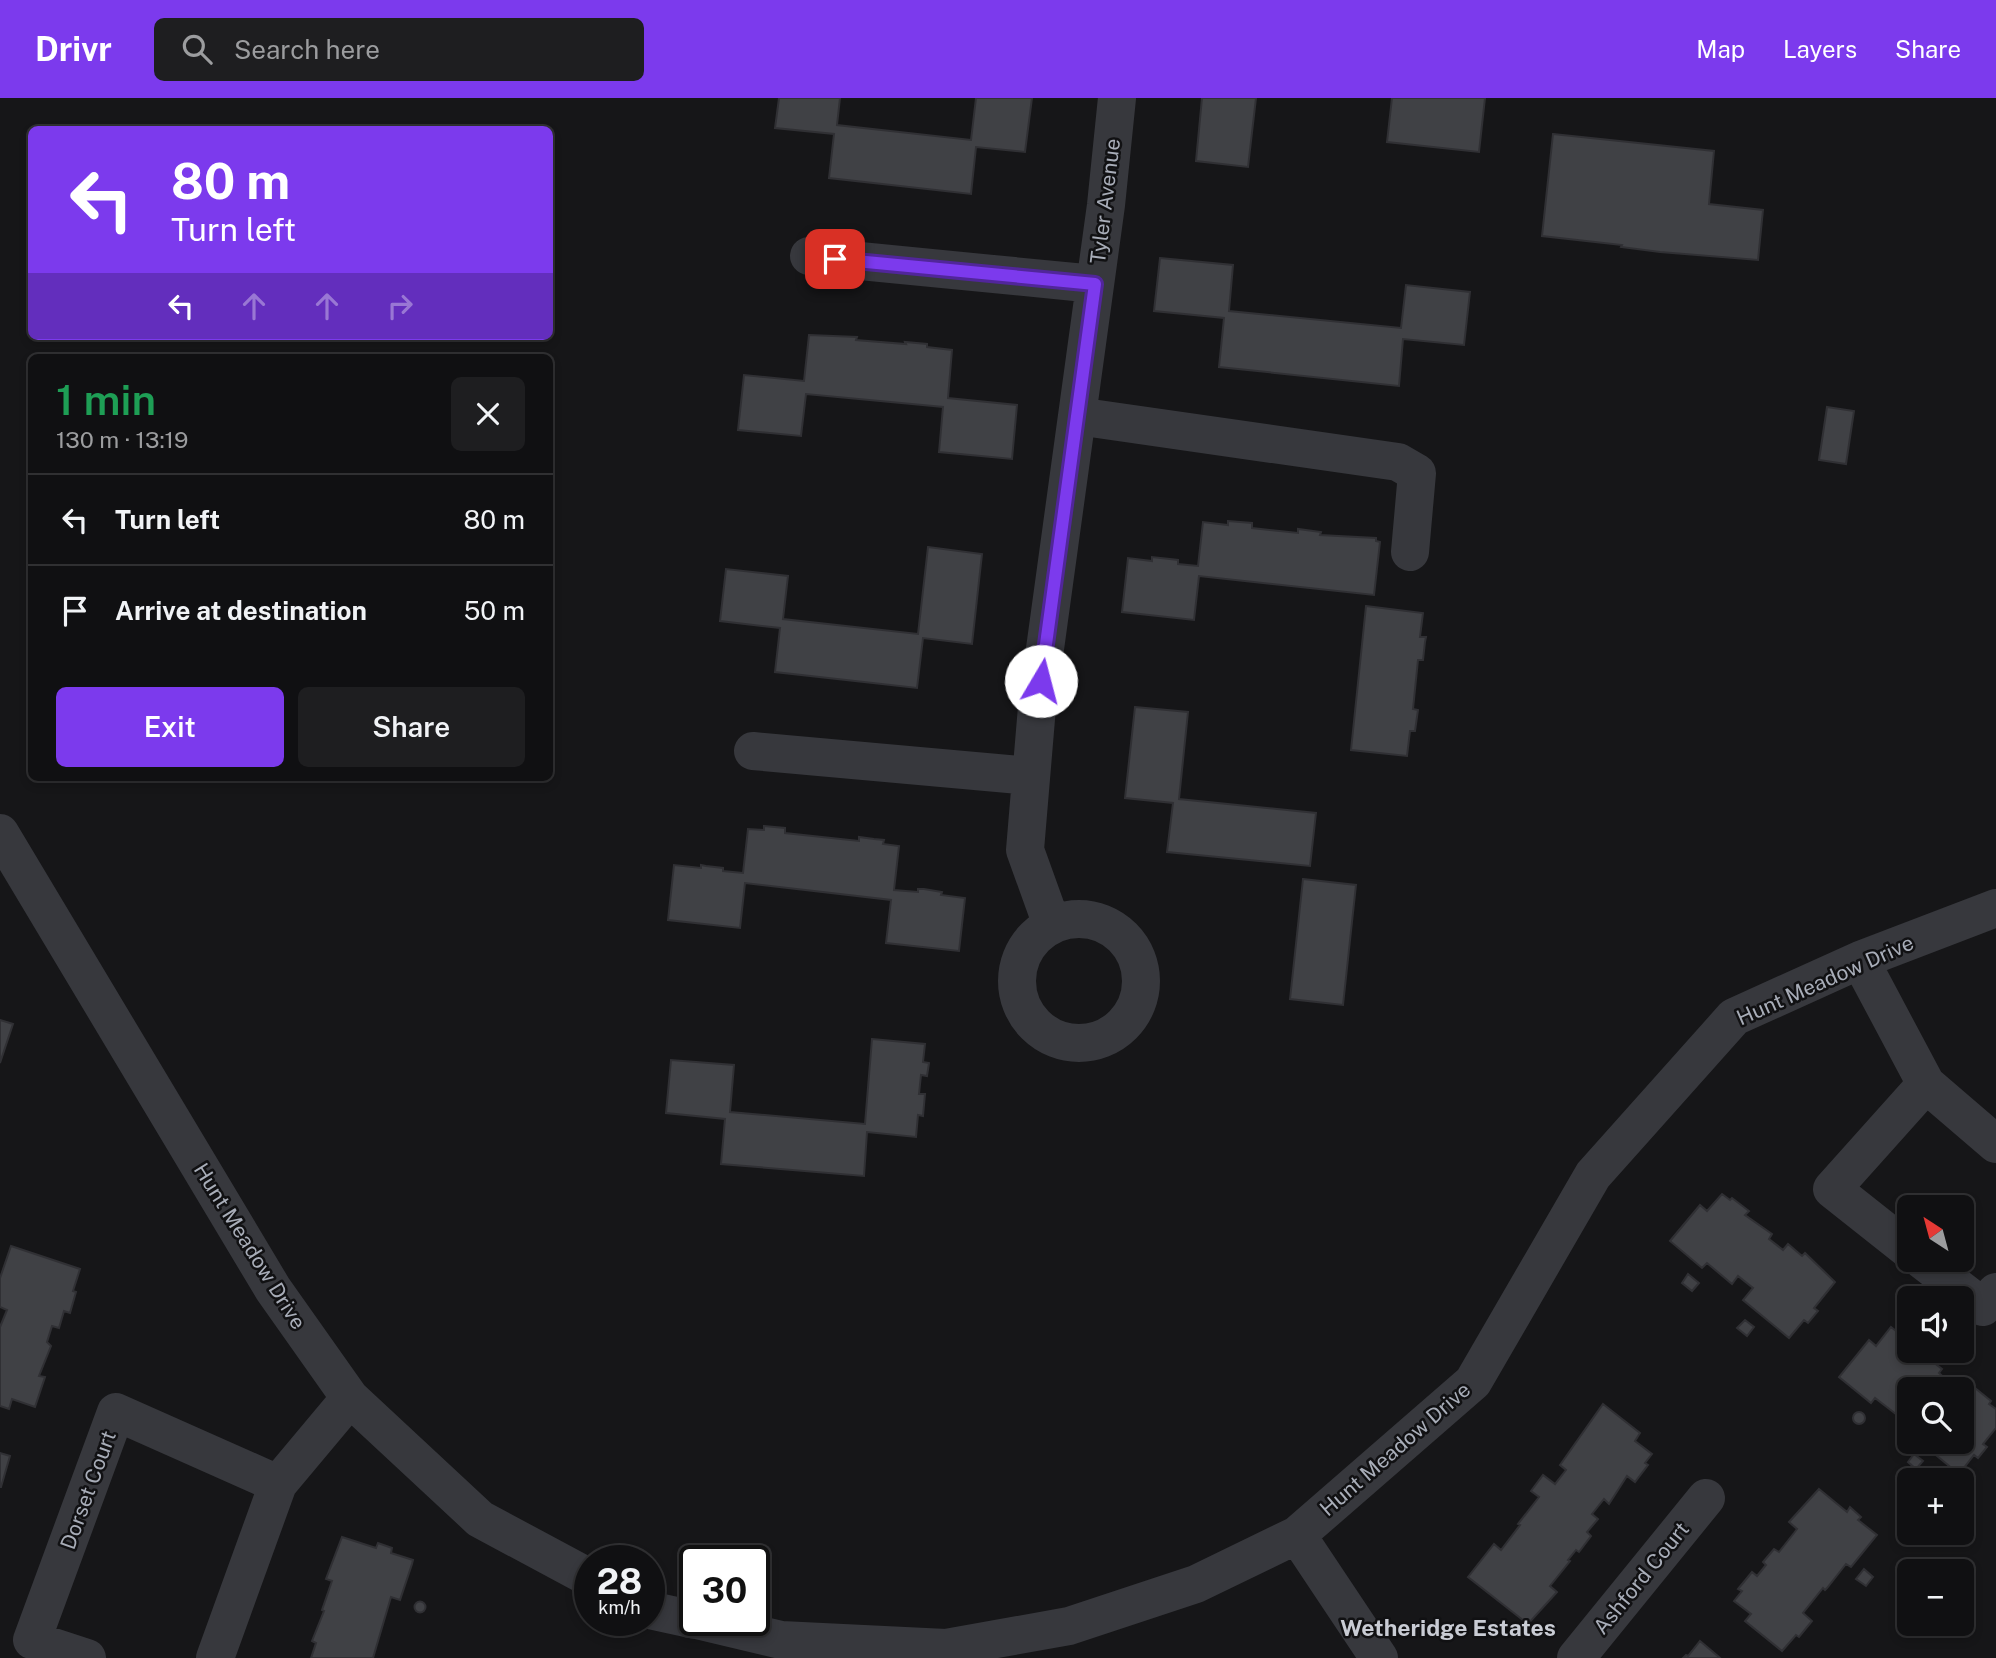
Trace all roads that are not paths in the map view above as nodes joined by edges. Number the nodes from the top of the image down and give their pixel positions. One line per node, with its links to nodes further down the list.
1 (1116, 98): 3 (street, Tyler Avenue)
2 (810, 256): 3 (street)
3 (1095, 284): 4 (street, Tyler Avenue)
4 (1077, 416): 5 (street); 7 (street, Tyler Avenue)
5 (1410, 552)
6 (753, 751): 7 (street)
7 (1031, 776): 10 (street, Tyler Avenue)
8 (2, 842): 17 (street, Hunt Meadow Drive)
9 (1996, 908): 11 (street, Hunt Meadow Drive)
10 (1052, 925)
11 (1860, 960): 12 (street); 20 (street, Hunt Meadow Drive)
12 (1926, 1084): 13 (street); 14 (street)
13 (1996, 1144)
14 (1897, 1240)
15 (1938, 1272): 16 (street)
16 (1996, 1292)
17 (350, 1398): 18 (street); 21 (street, Hunt Meadow Drive)
18 (278, 1483): 24 (street, Dorset Court); 25 (street)
19 (1706, 1498): 27 (street, Ashford Court)
20 (1297, 1535): 23 (street, Hunt Meadow Drive); 26 (street)
21 (574, 1569)
22 (764, 1636): 23 (street, Hunt Meadow Drive)
23 (946, 1653)
24 (86, 1658)
25 (215, 1658)
26 (1379, 1658)
27 (1576, 1658)

